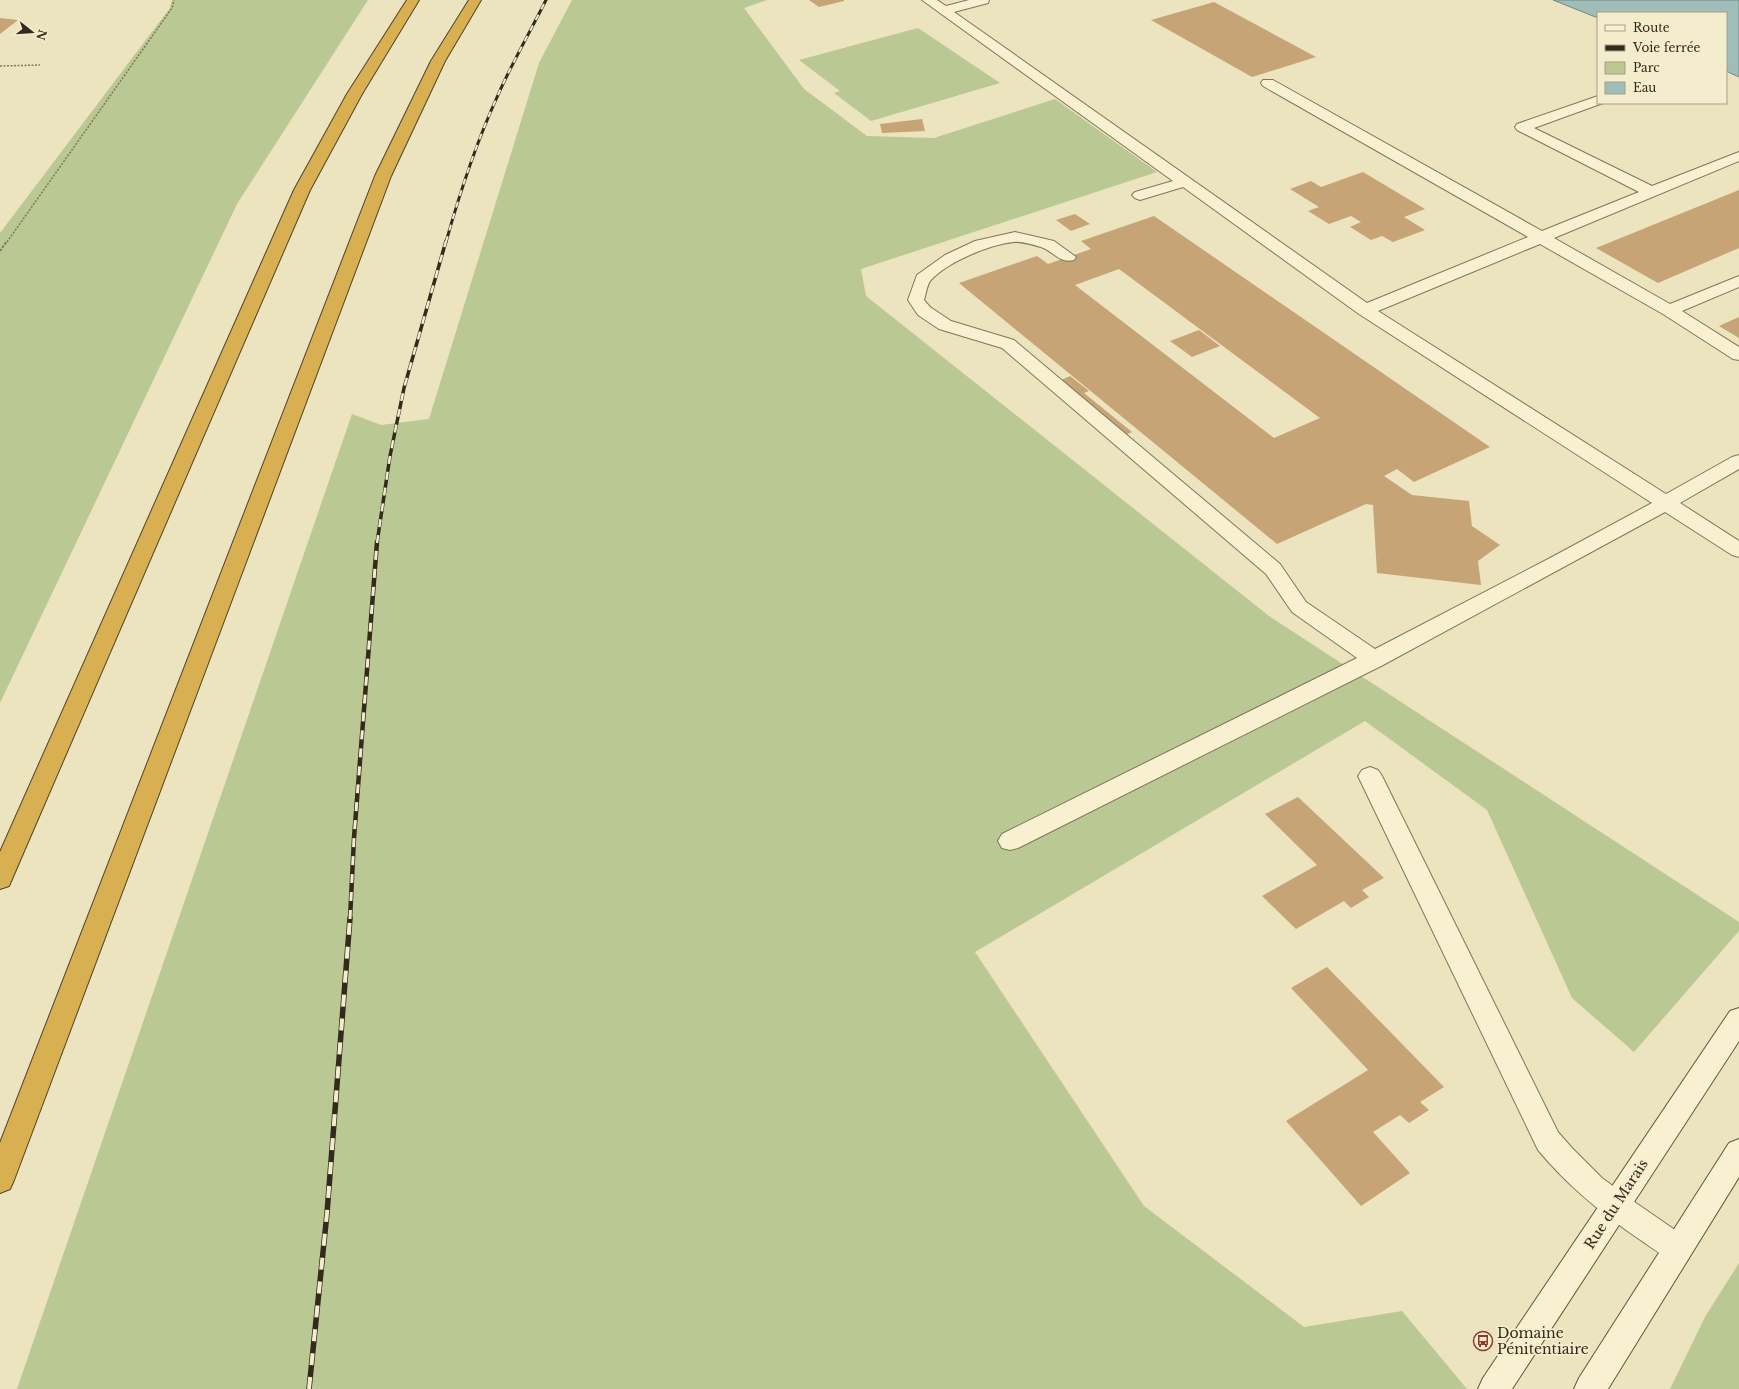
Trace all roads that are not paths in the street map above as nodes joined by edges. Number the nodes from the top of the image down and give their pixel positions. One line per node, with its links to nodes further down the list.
1 (413, 0): 24 (highway)
2 (475, 0): 27 (highway)
3 (928, 0): 5 (street)
4 (984, 0): 5 (street)
5 (944, 11): 9 (street)
6 (1268, 83): 12 (street)
7 (1597, 100): 10 (street)
8 (1739, 156): 10 (street)
9 (1185, 182): 11 (street); 15 (street)
10 (1652, 192): 12 (street)
11 (1140, 196)
12 (1542, 237): 15 (street); 16 (street)
13 (1068, 257): 21 (street)
14 (1739, 281): 16 (street)
15 (1365, 310): 19 (street)
16 (1669, 310): 17 (street)
17 (1739, 355)
18 (1739, 461): 19 (street)
19 (1667, 503): 20 (street); 21 (street)
20 (1739, 550)
21 (1375, 660): 23 (street)
22 (1370, 776): 28 (street)
23 (1010, 841)
24 (0, 879)
25 (1739, 1018): 28 (street, Rue du Marais)
26 (1739, 1152): 29 (street)
27 (0, 1180)
28 (1615, 1206): 29 (street); 30 (street, Rue du Marais)
29 (1678, 1249): 31 (street)
30 (1494, 1389)
31 (1590, 1389)

